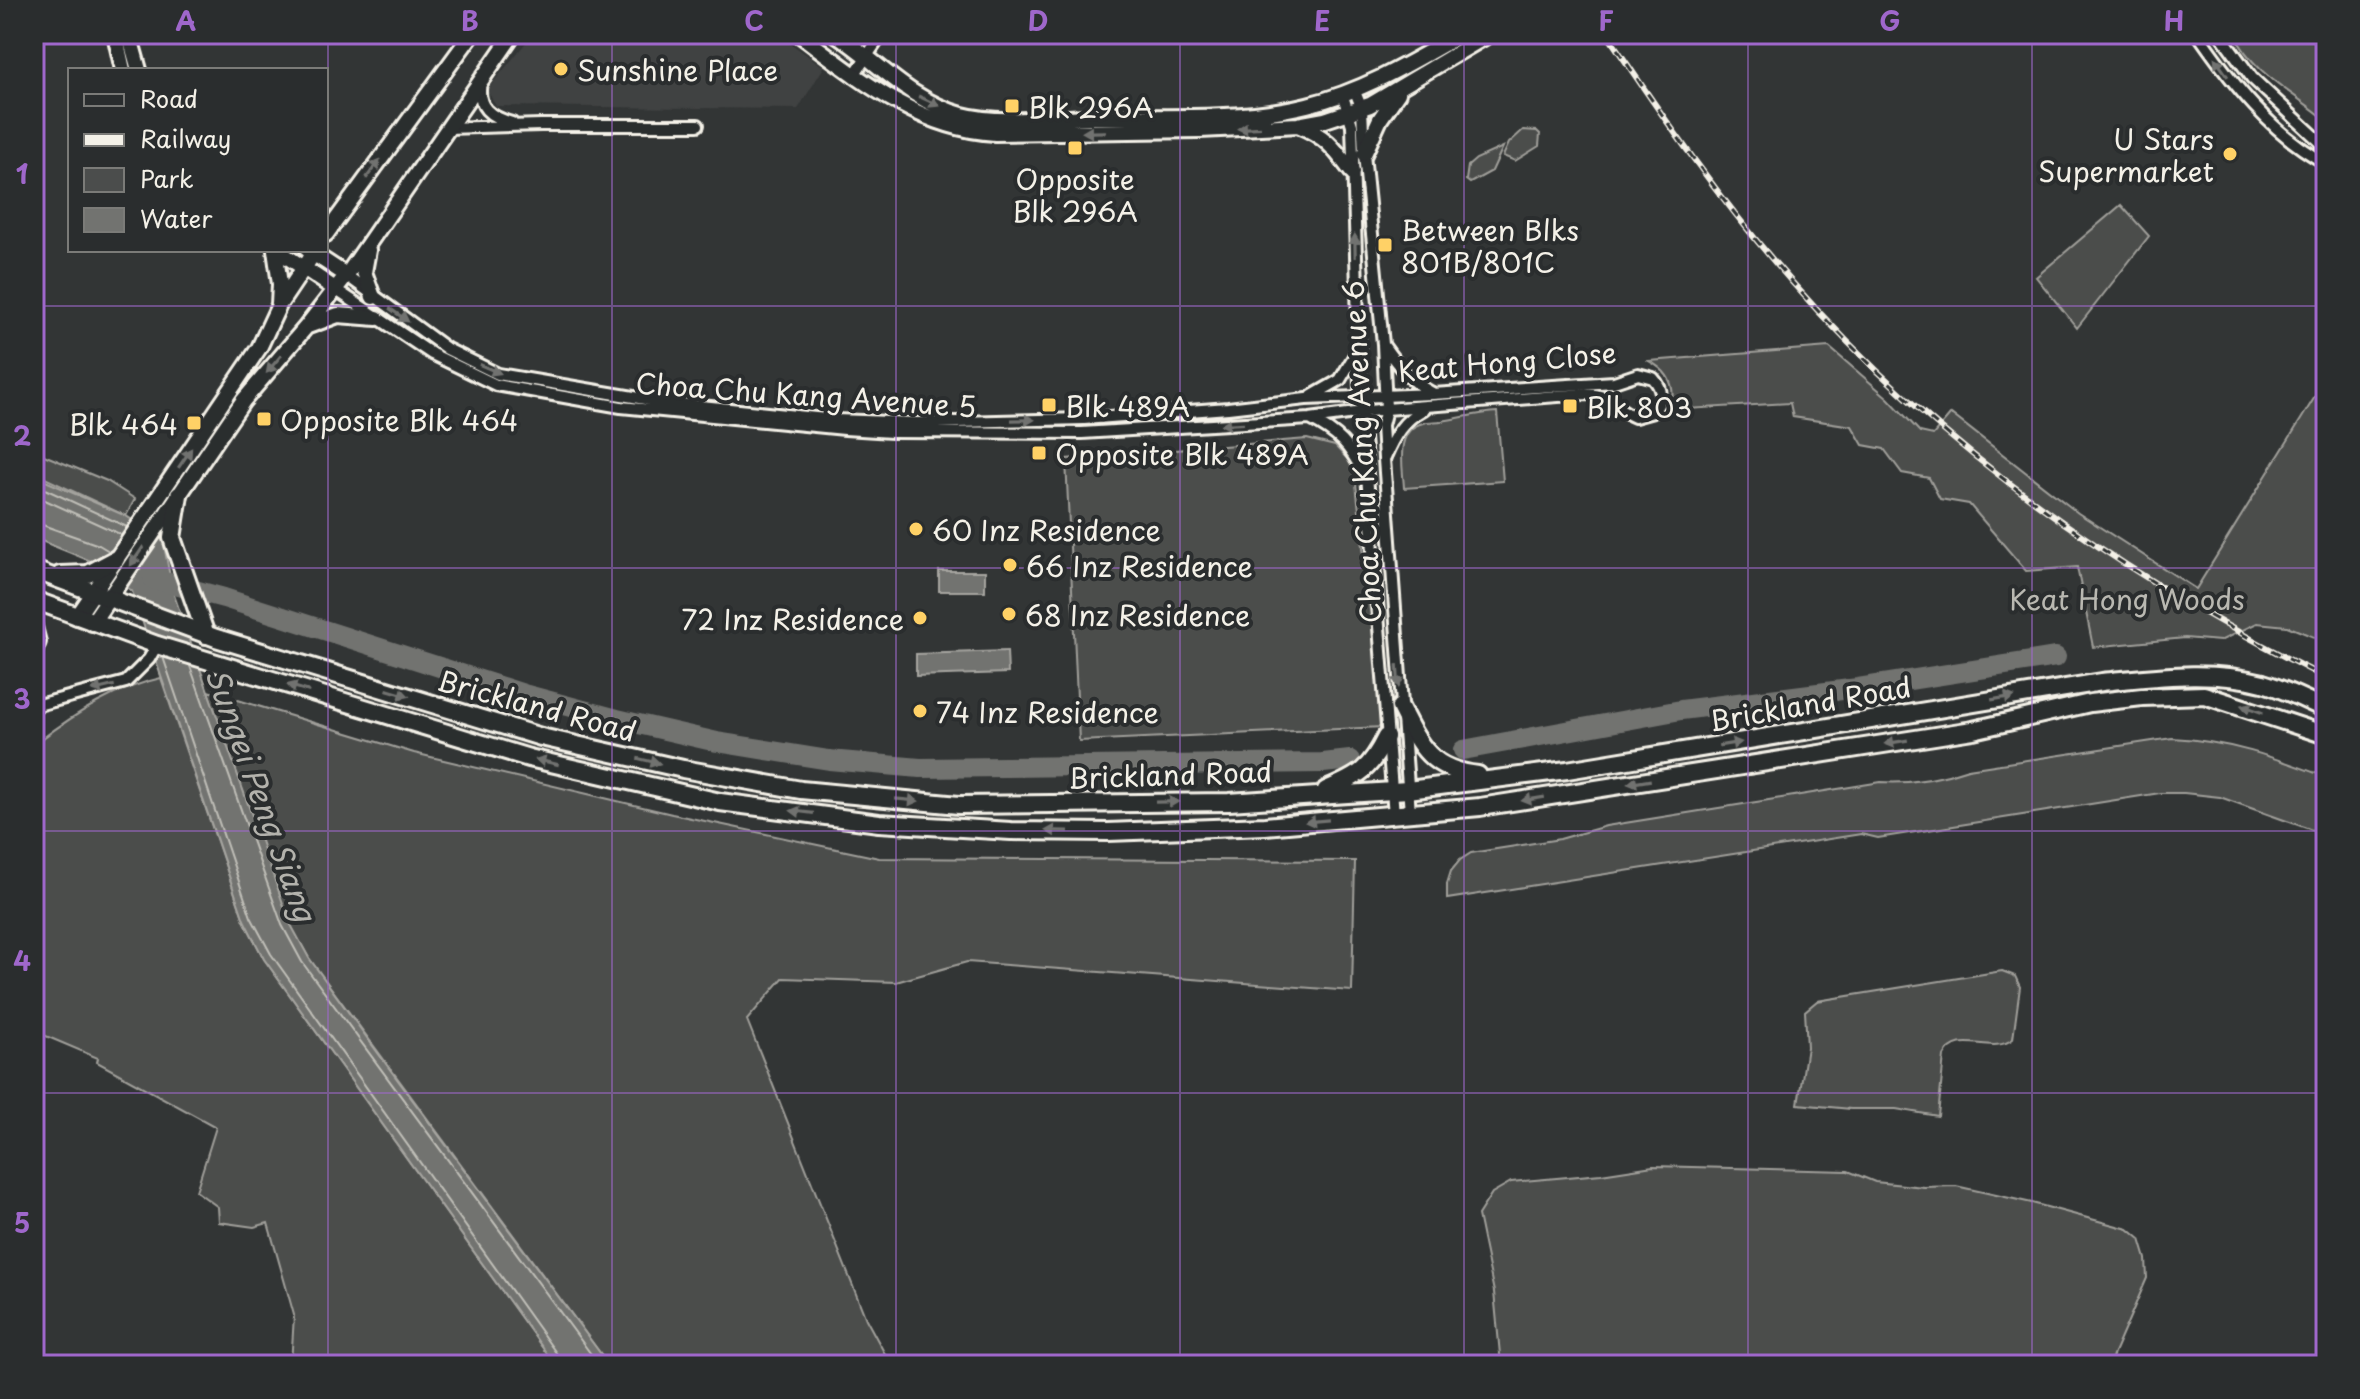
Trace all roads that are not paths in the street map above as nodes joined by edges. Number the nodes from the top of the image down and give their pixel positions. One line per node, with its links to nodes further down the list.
1 (115, 34): 15 (street)
2 (129, 34): 16 (street)
3 (472, 34): 30 (street, one-way to 3)
4 (513, 34): 18 (street)
5 (799, 34): 17 (street)
6 (836, 34): 12 (street)
7 (882, 34): 12 (street)
8 (1461, 34): 13 (street)
9 (1490, 34): 14 (street)
10 (2198, 34): 28 (street, one-way to 10)
11 (2223, 36): 26 (street)
12 (867, 55): 17 (street); 20 (street, one-way to 20)
13 (1421, 57): 14 (street); 20 (street)
14 (1440, 63): 19 (street)
15 (123, 68)
16 (138, 68)
17 (854, 75): 23 (street, one-way to 17)
18 (482, 79): 24 (street); 25 (street)
19 (1406, 84): 21 (street); 27 (street)
20 (1348, 91): 21 (street, Choa Chu Kang Avenue 6)
21 (1356, 111): 23 (street); 27 (street, Choa Chu Kang Avenue 6); 29 (street, Choa Chu Kang Avenue 6)
22 (698, 125): 24 (street)
23 (1298, 125): 29 (street)
24 (522, 126): 25 (street)
25 (447, 128): 31 (street)
26 (2326, 147)
27 (1364, 154): 44 (street, Choa Chu Kang Avenue 6)
28 (2326, 163)
29 (1352, 172): 46 (street, Choa Chu Kang Avenue 6, one-way to 29)
30 (329, 228)
31 (377, 232): 37 (street); 39 (street)
32 (276, 252): 40 (street)
33 (279, 252): 36 (street, Choa Chu Kang Avenue 5)
34 (312, 252): 36 (street)
35 (313, 252): 37 (street, Choa Chu Kang Avenue 5)
36 (304, 268): 38 (street, Choa Chu Kang Avenue 5); 40 (street)
37 (346, 275): 38 (street); 39 (street, Choa Chu Kang Avenue 5)
38 (335, 289): 41 (street, Choa Chu Kang Avenue 5); 42 (street)
39 (373, 297): 43 (street, Choa Chu Kang Avenue 5, one-way to 43)
40 (279, 305): 59 (street, one-way to 40)
41 (377, 318): 42 (street); 45 (street, Choa Chu Kang Avenue 5)
42 (306, 327): 58 (street, one-way to 58)
43 (425, 334): 45 (street); 55 (street, Choa Chu Kang Avenue 5, one-way to 55)
44 (1383, 344): 47 (street); 48 (street, Choa Chu Kang Avenue 6)
45 (418, 345): 55 (street, Choa Chu Kang Avenue 5)
46 (1358, 347): 49 (street, Choa Chu Kang Avenue 6); 50 (street)
47 (1433, 394): 48 (street, Keat Hong Close); 51 (street, Keat Hong Close)
48 (1385, 395): 49 (street, Choa Chu Kang Avenue 5); 52 (street, Choa Chu Kang Avenue 6)
49 (1360, 396): 50 (street, Choa Chu Kang Avenue 5); 53 (street, Choa Chu Kang Avenue 6)
50 (1306, 399): 55 (street, Choa Chu Kang Avenue 5, one-way to 50)
51 (1429, 406): 52 (street, Keat Hong Close); 56 (street)
52 (1386, 409): 53 (street, Choa Chu Kang Avenue 5); 56 (street, Choa Chu Kang Avenue 6)
53 (1362, 413): 54 (street, Choa Chu Kang Avenue 5); 57 (street, Choa Chu Kang Avenue 6)
54 (1310, 419): 55 (street, Choa Chu Kang Avenue 5, one-way to 55); 57 (street)
55 (952, 428)
56 (1384, 459): 70 (street, Choa Chu Kang Avenue 6, one-way to 70)
57 (1367, 479): 73 (street, Choa Chu Kang Avenue 6)
58 (179, 495): 62 (street, one-way to 62); 66 (main road)
59 (116, 559): 61 (main road)
60 (40, 572): 61 (main road); 62 (main road, Brickland Road)
61 (102, 573): 62 (street)
62 (100, 596): 65 (street); 66 (main road, Brickland Road)
63 (34, 600): 65 (main road, Brickland Road)
64 (34, 619): 68 (street)
65 (84, 620): 67 (main road, Brickland Road)
66 (211, 636): 76 (main road, Brickland Road, one-way to 76)
67 (160, 646): 69 (street, one-way to 69); 77 (main road, Brickland Road, one-way to 67)
68 (34, 657)
69 (34, 706)
70 (1400, 707): 74 (main road); 75 (street, Choa Chu Kang Avenue 6)
71 (2326, 709): 74 (main road, Brickland Road, one-way to 71)
72 (2326, 735): 77 (main road, Brickland Road, one-way to 77)
73 (1386, 737): 75 (street, Choa Chu Kang Avenue 6); 76 (main road)
74 (1515, 777): 75 (main road, Brickland Road)
75 (1400, 790): 76 (main road, Brickland Road); 77 (street, Choa Chu Kang Avenue 6)
76 (1314, 795)
77 (1402, 814)

